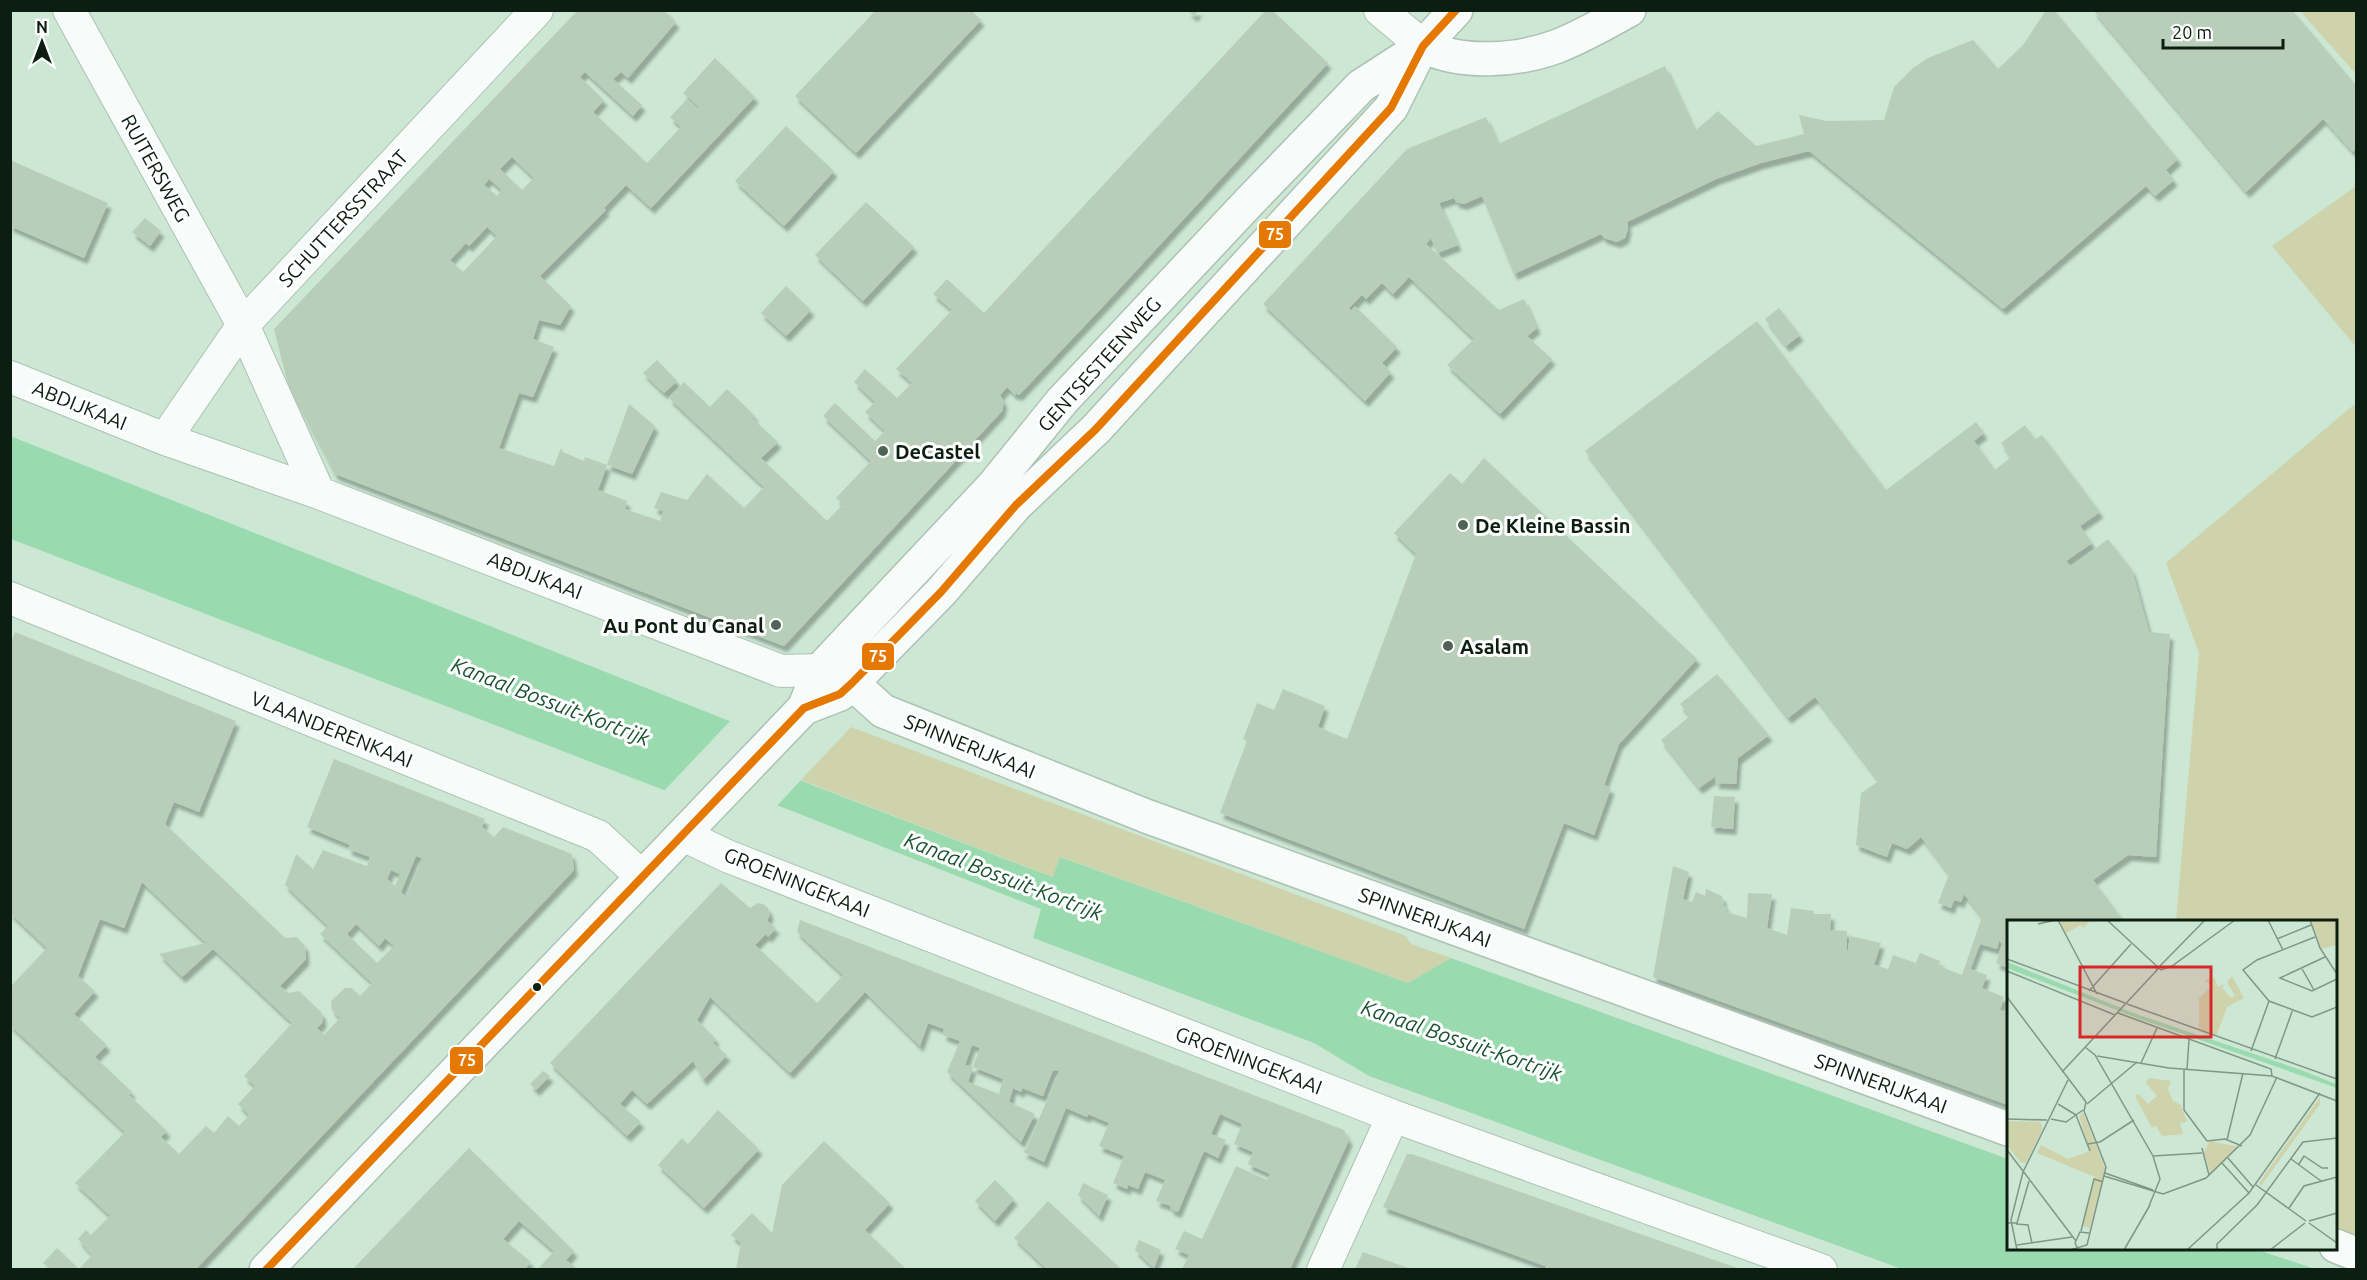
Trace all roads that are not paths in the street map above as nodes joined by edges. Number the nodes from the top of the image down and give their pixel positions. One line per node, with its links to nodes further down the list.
1 (69, 10): 7 (street, RUITERSWEG)
2 (537, 10): 7 (street, SCHUTTERSSTRAAT)
3 (1380, 10): 6 (street)
4 (1456, 10): 6 (main road, GENTSESTEENWEG)
5 (1629, 10): 6 (main road)
6 (1423, 46): 12 (main road, GENTSESTEENWEG); 13 (main road, GENTSESTEENWEG)
7 (243, 325): 9 (street, SCHUTTERSSTRAAT); 10 (street)
8 (10, 377): 9 (street, ABDIJKAAI)
9 (165, 439): 10 (street, ABDIJKAAI)
10 (319, 493): 12 (street, ABDIJKAAI)
11 (10, 598): 16 (street, VLAANDERENKAAI)
12 (820, 670): 14 (main road, GENTSESTEENWEG)
13 (852, 683): 14 (main road, GENTSESTEENWEG); 18 (main road, SPINNERIJKAAI)
14 (804, 708): 15 (main road, GENTSESTEENWEG)
15 (687, 831): 16 (main road, GENTSESTEENWEG); 17 (street, GROENINGEKAAI)
16 (642, 877): 21 (main road, GENTSESTEENWEG)
17 (1393, 1116): 22 (street); 23 (street, GROENINGEKAAI)
18 (2007, 1129)
19 (2337, 1246): 20 (main road)
20 (2356, 1254)
21 (266, 1269)
22 (1323, 1269)
23 (1821, 1269)

